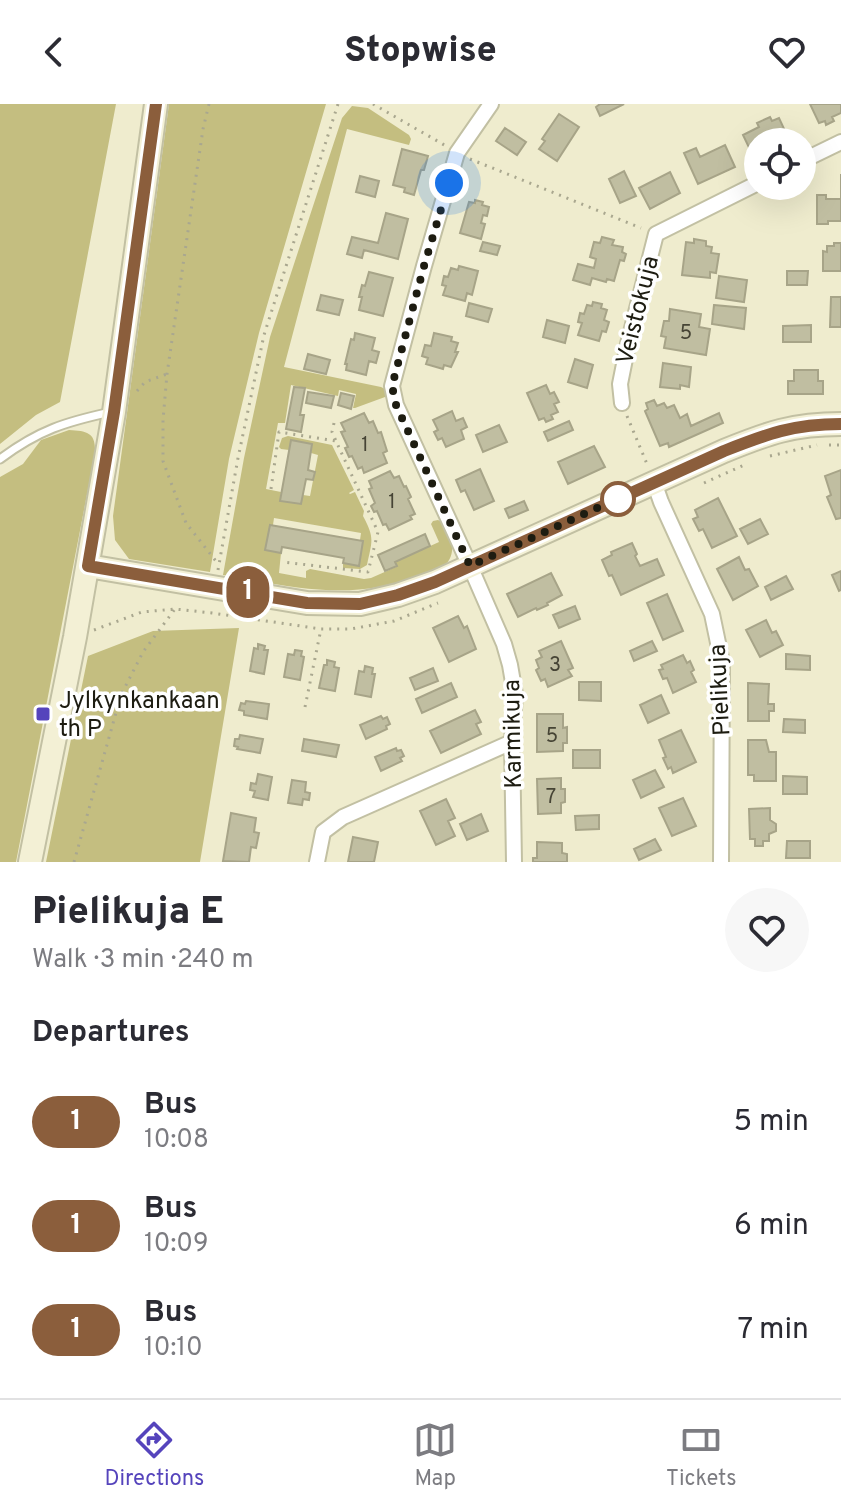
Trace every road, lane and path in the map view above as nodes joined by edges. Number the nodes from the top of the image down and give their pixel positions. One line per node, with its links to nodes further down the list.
1 (156, 104): 13 (street)
2 (209, 104): 11 (path)
3 (338, 104): 11 (path)
4 (373, 104): 7 (path)
5 (491, 104): 7 (street, Karmikuja)
6 (841, 142): 8 (street)
7 (457, 153): 10 (path); 22 (street, Karmikuja)
8 (816, 154)
9 (744, 190): 10 (street, Veistokuja)
10 (656, 234): 12 (street, Veistokuja)
11 (167, 374): 13 (path)
12 (622, 403): 18 (path)
13 (114, 412): 17 (lane); 21 (street)
14 (334, 423): 16 (path)
15 (841, 424): 18 (street)
16 (336, 441): 19 (path); 20 (path)
17 (0, 459)
18 (654, 482): 22 (street); 33 (street, Pielikuja)
19 (271, 489)
20 (283, 562)
21 (88, 566): 22 (street); 26 (street)
22 (470, 566): 28 (street, Karmikuja)
23 (175, 609): 24 (path); 26 (path); 30 (path)
24 (212, 613)
25 (321, 629): 27 (path)
26 (75, 637): 29 (street)
27 (305, 707)
28 (512, 742): 31 (street); 32 (street, Karmikuja)
29 (30, 862)
30 (74, 862)
31 (317, 862)
32 (514, 862)
33 (721, 862)

